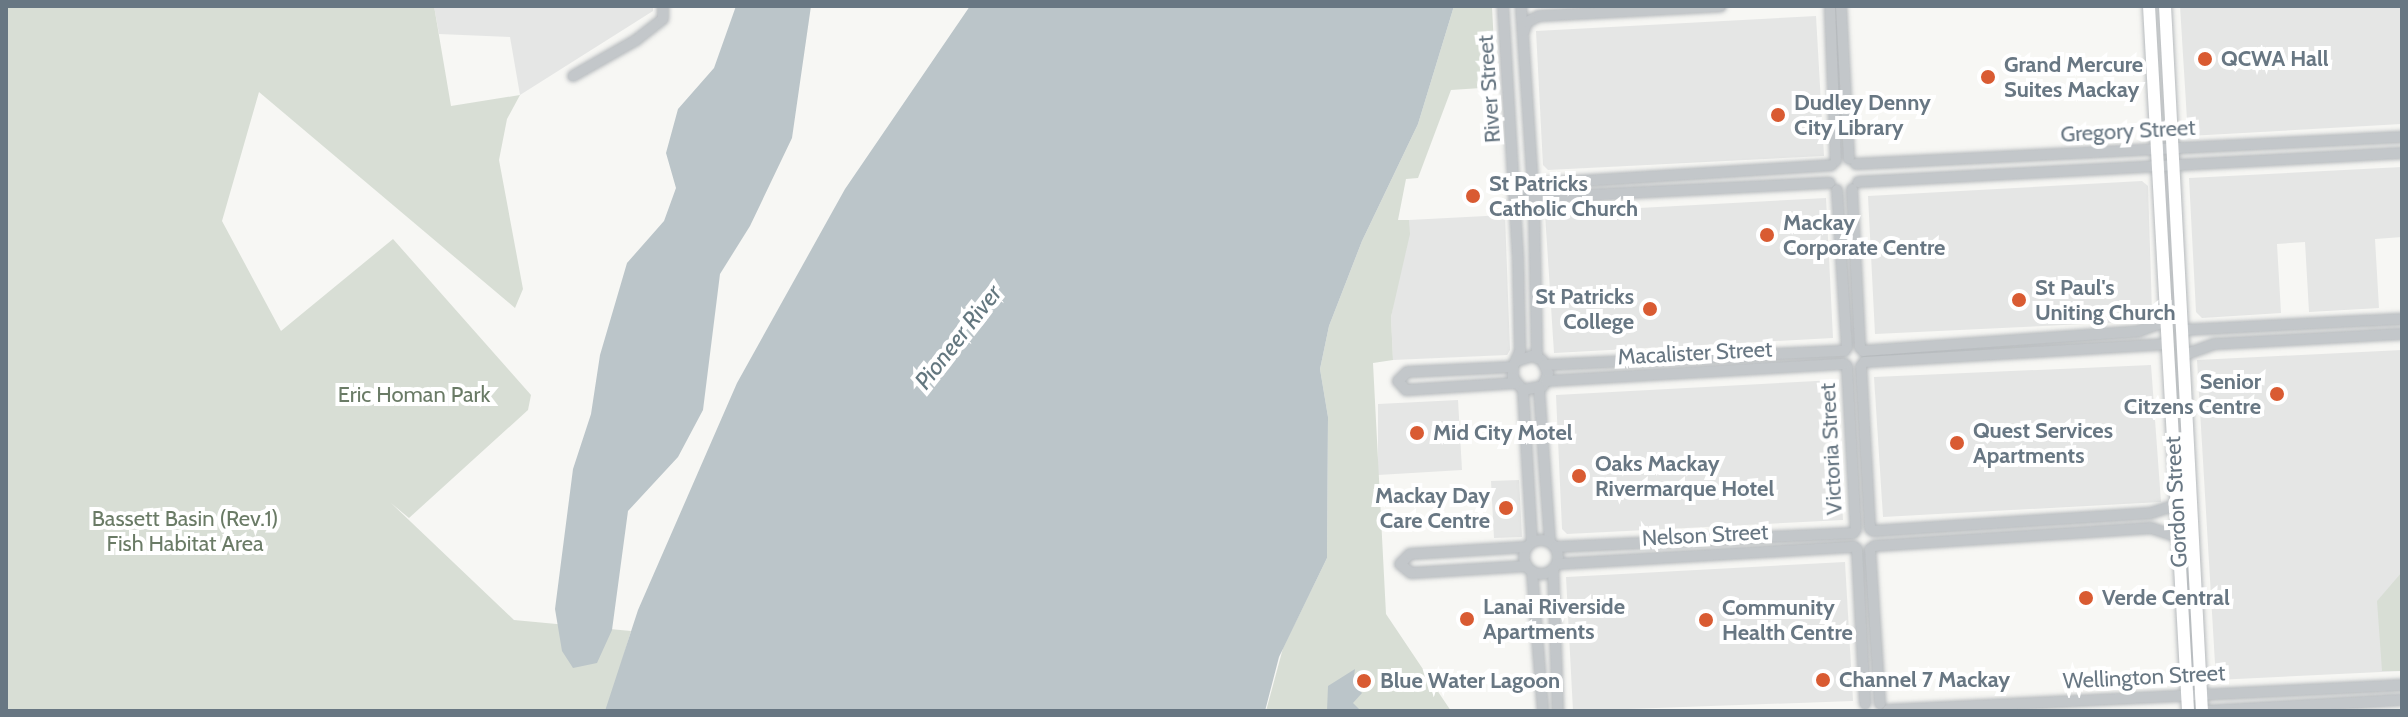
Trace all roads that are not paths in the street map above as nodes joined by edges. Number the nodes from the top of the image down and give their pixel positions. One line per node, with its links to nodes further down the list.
1 (663, 6): 11 (street)
2 (1503, 6): 26 (street, River Street)
3 (1521, 6): 10 (street, River Street)
4 (1721, 6): 7 (street)
5 (2149, 6): 15 (main road, Gordon Street)
6 (2165, 6): 14 (main road, Gordon Street)
7 (1680, 7): 9 (street)
8 (1835, 7): 18 (street); 19 (street)
9 (1619, 9): 10 (street)
10 (1523, 37): 23 (street, River Street)
11 (573, 76)
12 (2402, 137): 13 (street, Gregory Street)
13 (2328, 141): 14 (street, Gregory Street); 17 (street)
14 (2173, 148): 15 (street, Gregory Street); 20 (main road, Gordon Street)
15 (2157, 149): 18 (street, Gregory Street); 21 (main road, Gordon Street)
16 (2402, 153): 17 (street, Gregory Street)
17 (2329, 157): 20 (street, Gregory Street)
18 (1853, 162): 19 (street, Gregory Street); 24 (street, Victoria Street)
19 (1833, 163): 22 (street); 25 (street)
20 (2174, 166): 21 (street, Gregory Street); 29 (main road, Gordon Street)
21 (2158, 167): 24 (street, Gregory Street); 31 (main road, Gordon Street)
22 (1561, 182): 23 (street); 27 (street)
23 (1533, 184): 26 (street); 28 (street, River Street)
24 (1855, 185): 25 (street, Gregory Street); 41 (street, Victoria Street)
25 (1834, 186): 27 (street); 39 (street)
26 (1516, 192): 28 (street); 43 (street, River Street)
27 (1562, 199): 28 (street)
28 (1534, 200): 42 (street, River Street)
29 (2180, 279): 33 (main road, Gordon Street); 36 (main road)
30 (2402, 319): 32 (street)
31 (2167, 321): 34 (street); 36 (main road, Gordon Street)
32 (2214, 328): 33 (street); 37 (street)
33 (2183, 330): 40 (main road, Gordon Street); 49 (main road)
34 (2139, 331): 38 (street); 41 (street)
35 (2402, 334): 37 (street)
36 (2168, 344): 38 (street); 49 (main road, Gordon Street)
37 (2215, 344): 40 (street)
38 (2139, 345): 41 (street)
39 (1846, 350): 41 (street, Macalister Street); 42 (street, Macalister Street); 44 (street, Victoria Street)
40 (2184, 355): 63 (main road, Gordon Street)
41 (1862, 357): 44 (street, Macalister Street); 53 (street, Victoria Street)
42 (1541, 361): 43 (street, Macalister Street); 46 (street, River Street)
43 (1515, 364): 45 (street); 48 (street, River Street)
44 (1846, 365): 46 (street, Macalister Street); 54 (street, Victoria Street)
45 (1459, 369): 47 (street); 47 (street)
46 (1543, 385): 48 (street, Macalister Street); 56 (street)
47 (1459, 386): 48 (street)
48 (1519, 387): 57 (street)
49 (2171, 410): 50 (main road, Gordon Street)
50 (2176, 505): 51 (street); 55 (main road, Gordon Street)
51 (2151, 513): 52 (street); 53 (street)
52 (2151, 528): 55 (street); 58 (street)
53 (1872, 530): 54 (street, Nelson Street); 58 (street, Victoria Street)
54 (1855, 532): 56 (street, Nelson Street); 59 (street, Victoria Street)
55 (2178, 537): 64 (main road, Gordon Street)
56 (1553, 544): 57 (street, Nelson Street); 60 (street)
57 (1529, 545): 61 (street); 61 (street)
58 (1872, 547): 59 (street, Nelson Street); 67 (street)
59 (1856, 548): 60 (street, Nelson Street); 66 (street)
60 (1555, 567): 61 (street, Nelson Street); 69 (street)
61 (1529, 569): 68 (street)
62 (2402, 685): 63 (street, Wellington Street)
63 (2201, 694): 64 (street, Wellington Street); 71 (main road, Gordon Street)
64 (2186, 695): 67 (street, Wellington Street); 70 (main road, Gordon Street)
65 (2402, 700): 71 (street, Wellington Street)
66 (1861, 708): 67 (street, Wellington Street)
67 (1885, 708)
68 (1543, 711)
69 (1558, 711)
70 (2188, 711)
71 (2203, 711)

